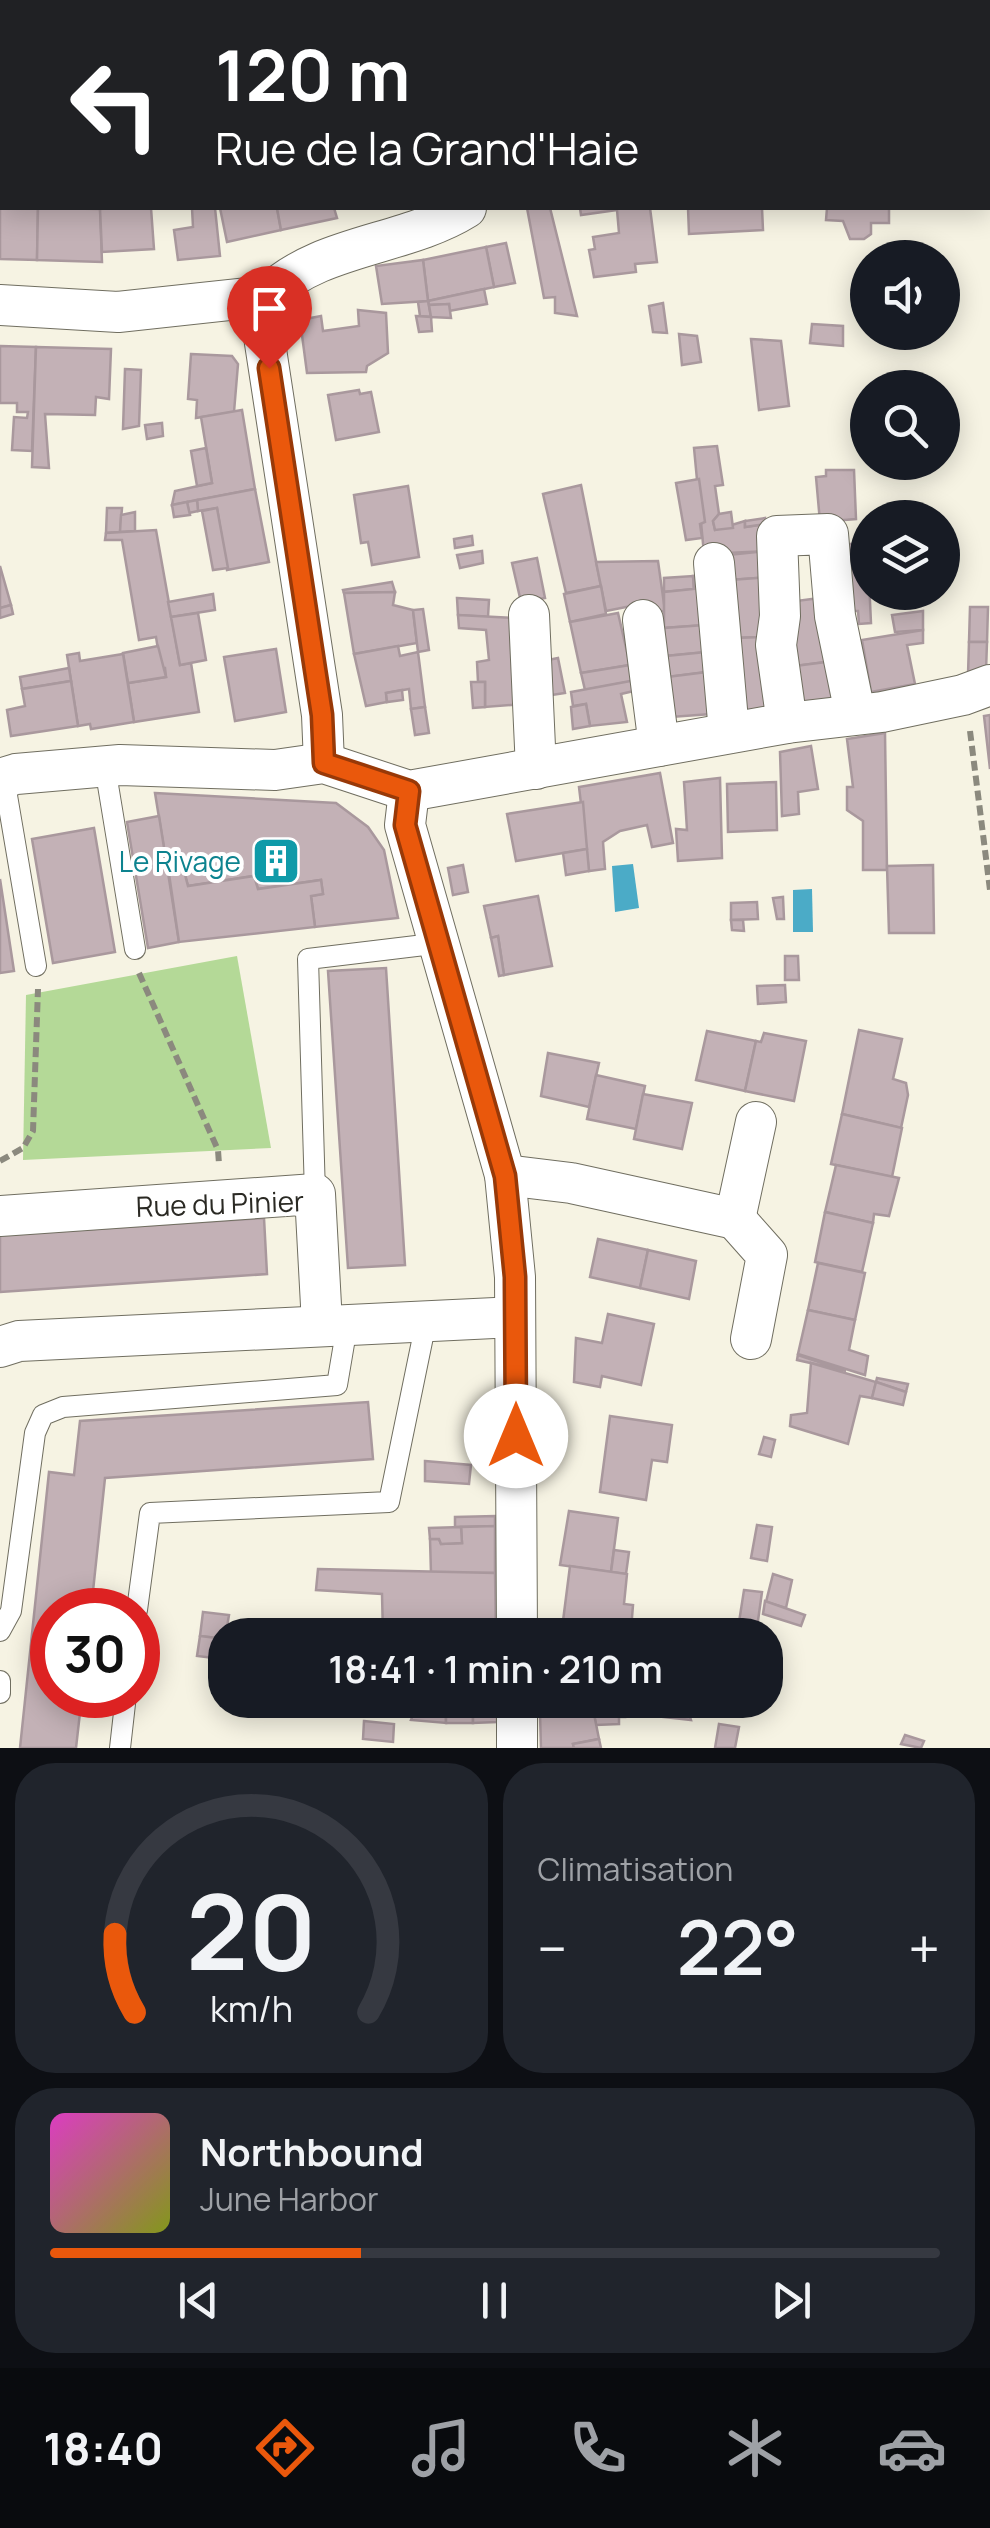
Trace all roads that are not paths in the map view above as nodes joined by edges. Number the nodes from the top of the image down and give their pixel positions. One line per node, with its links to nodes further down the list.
1 (462, 210): 2 (street)
2 (267, 296): 3 (street); 12 (street)
3 (0, 305)
4 (714, 563): 10 (street)
5 (529, 615): 14 (street)
6 (643, 620): 11 (street)
7 (977, 690): 8 (street)
8 (854, 713): 9 (street); 9 (street)
9 (787, 723): 10 (street)
10 (729, 732): 11 (street)
11 (659, 746): 14 (street)
12 (324, 763): 13 (street); 16 (street)
13 (105, 766): 15 (street); 18 (lane)
14 (536, 769): 16 (street)
15 (2, 778): 19 (lane)
16 (409, 791): 17 (street)
17 (441, 943): 21 (street); 22 (lane)
18 (134, 948)
19 (36, 966)
20 (756, 1122): 24 (street)
21 (505, 1176): 24 (street); 25 (street)
22 (315, 1194): 23 (street, Rue du Pinier); 27 (street, Rue du Pinier)
23 (0, 1216)
24 (735, 1220): 28 (street)
25 (515, 1318): 26 (street); 31 (street)
26 (426, 1322): 27 (street); 30 (lane)
27 (334, 1325): 29 (street); 32 (lane)
28 (751, 1339)
29 (0, 1347)
30 (140, 1588)
31 (516, 1618)
32 (0, 1632)
33 (0, 1681): 34 (lane)
34 (0, 1692)
35 (123, 1718): 37 (lane)
36 (517, 1718): 38 (street)
37 (120, 1748)
38 (517, 1748)

